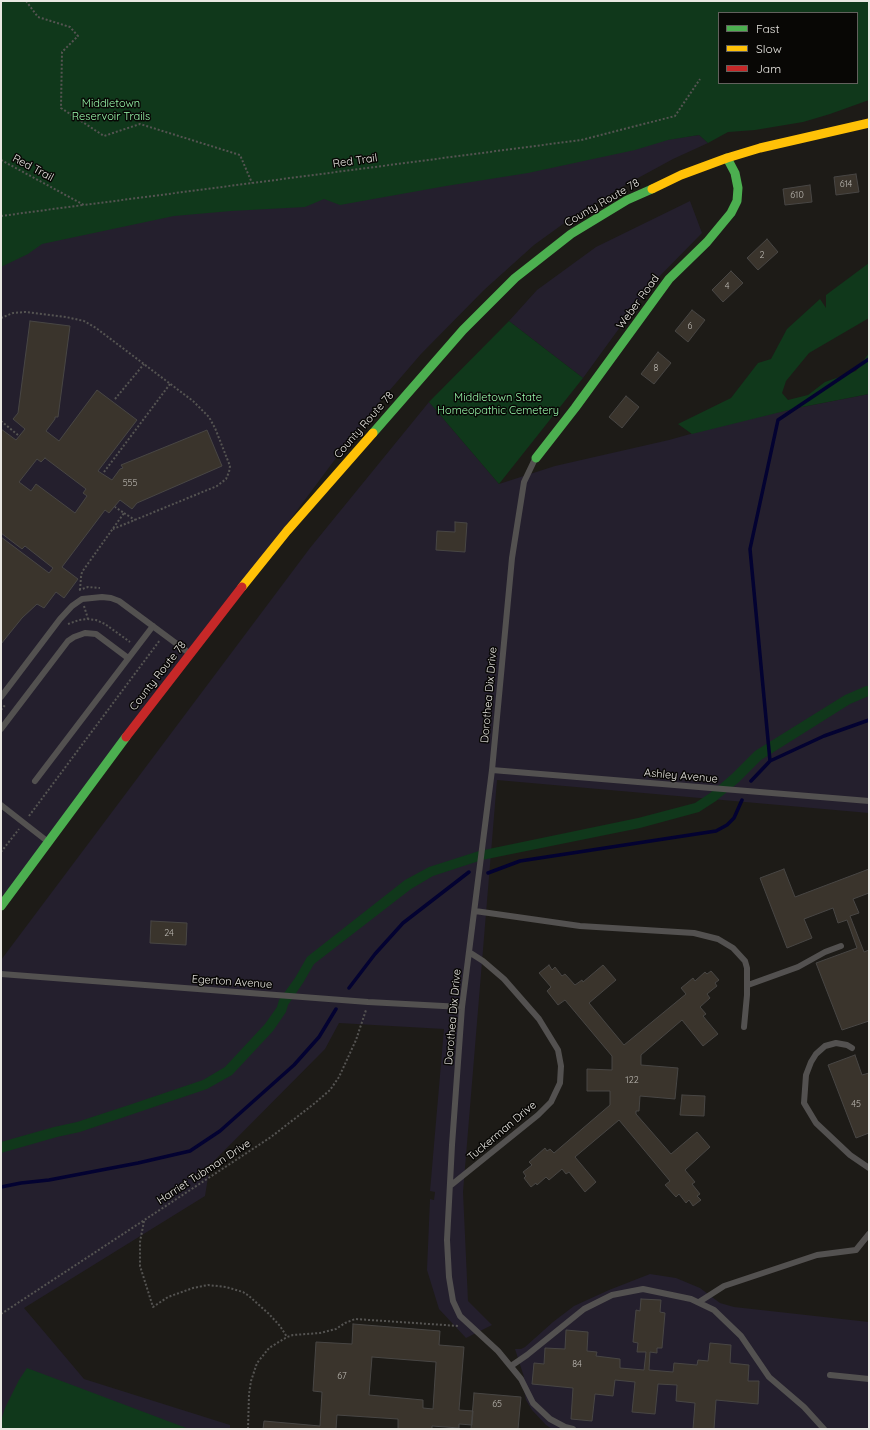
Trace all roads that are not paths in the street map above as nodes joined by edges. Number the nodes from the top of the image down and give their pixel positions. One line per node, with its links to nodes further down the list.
1 (869, 123): 2 (street, County Route 78)
2 (727, 158): 3 (street, Weber Road); 5 (street, County Route 78)
3 (536, 458): 9 (lane, Dorothea Dix Drive)
4 (153, 626): 5 (lane); 6 (lane); 7 (lane)
5 (190, 654): 13 (street, County Route 78)
6 (128, 658): 8 (lane); 10 (lane)
7 (1, 697)
8 (1, 728)
9 (492, 770): 11 (lane, Ashley Avenue); 15 (lane, Dorothea Dix Drive)
10 (35, 781)
11 (869, 801)
12 (1, 805): 13 (lane)
13 (50, 842): 14 (street, County Route 78)
14 (1, 906)
15 (475, 911): 17 (lane, Dorothea Dix Drive); 19 (lane)
16 (841, 946): 19 (lane)
17 (469, 952): 20 (lane, Dorothea Dix Drive); 24 (lane, Tuckerman Drive)
18 (1, 974): 20 (lane, Egerton Avenue)
19 (748, 985): 21 (lane)
20 (462, 1007): 24 (lane, Dorothea Dix Drive)
21 (744, 1027)
22 (852, 1048): 23 (lane)
23 (869, 1168)
24 (450, 1186): 27 (lane, Dorothea Dix Drive)
25 (869, 1234): 26 (lane)
26 (699, 1302): 27 (lane); 31 (lane)
27 (511, 1366): 30 (lane, Dorothea Dix Drive)
28 (830, 1375): 29 (lane)
29 (869, 1379)
30 (573, 1429)
31 (824, 1429)

